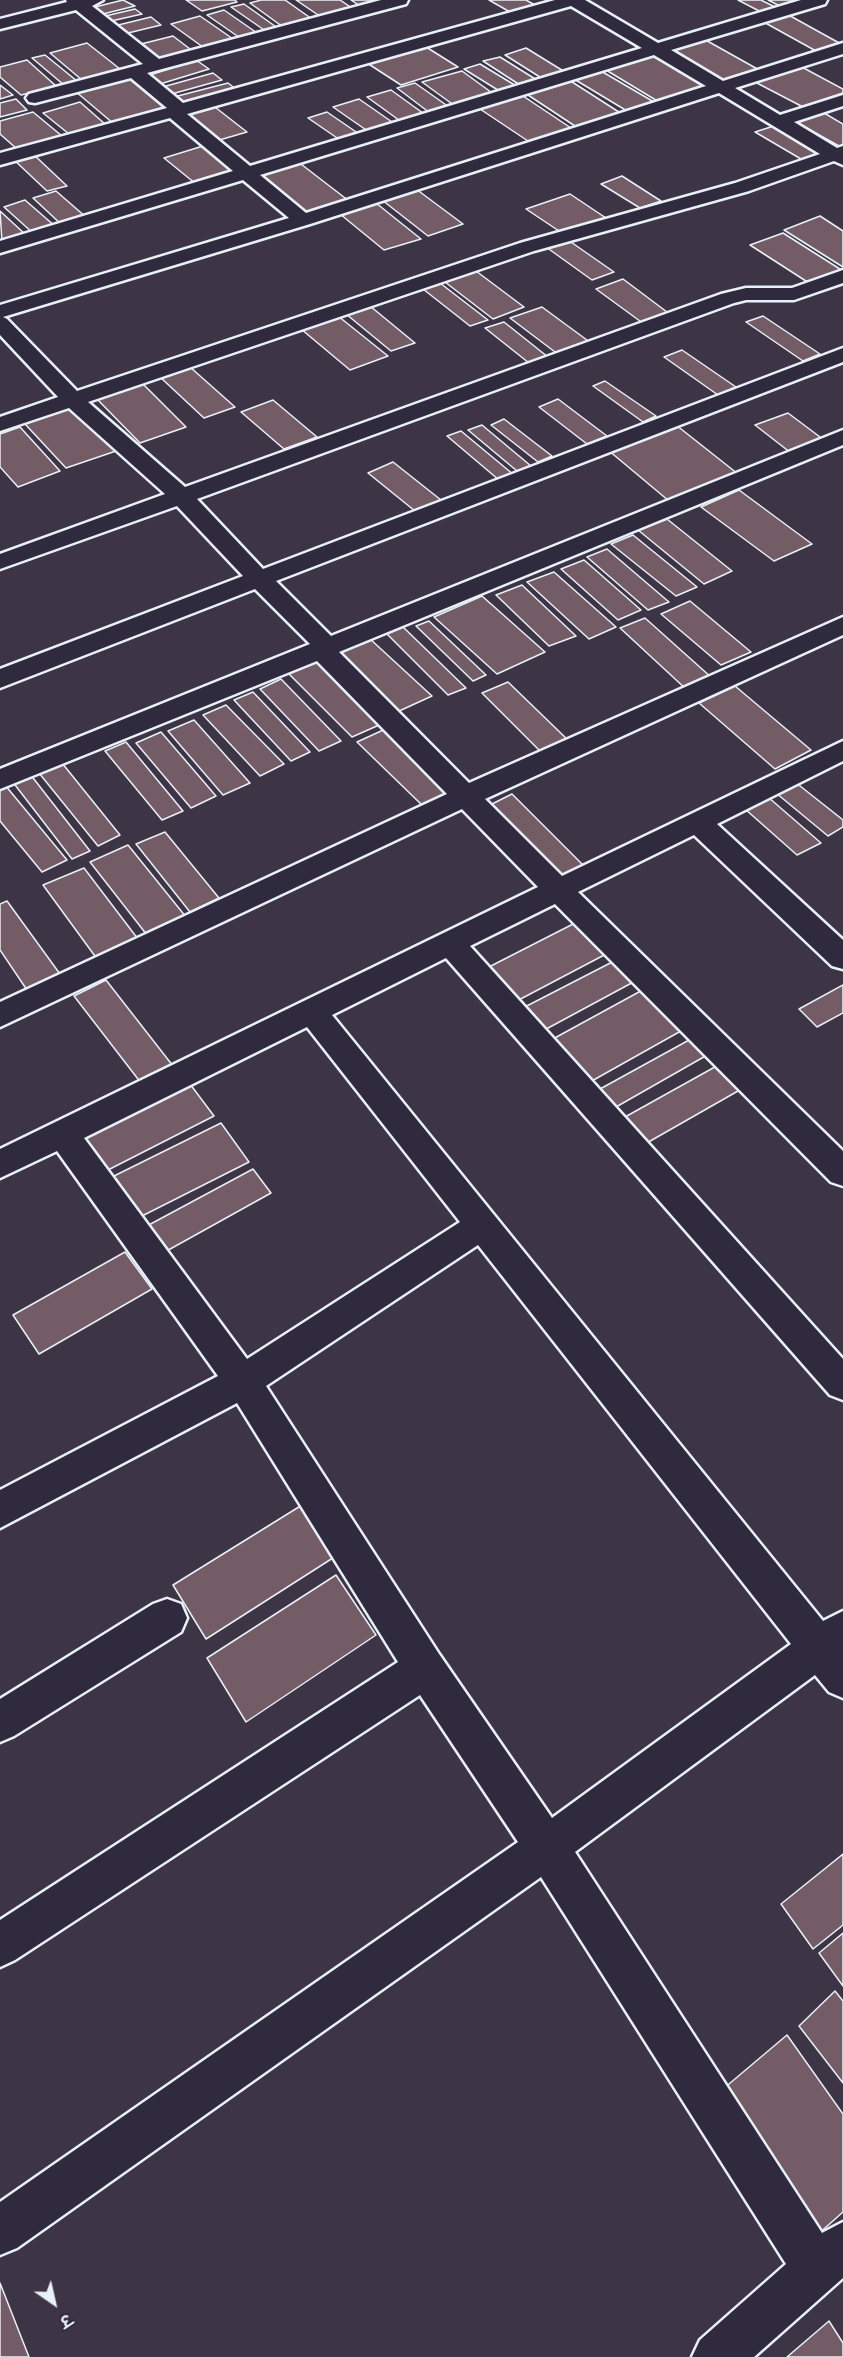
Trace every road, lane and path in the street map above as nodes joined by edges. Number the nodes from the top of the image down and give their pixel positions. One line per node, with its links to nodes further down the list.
1 (400, 0): 8 (street)
2 (573, 0): 7 (street); 13 (street)
3 (819, 0): 7 (street)
4 (83, 1): 5 (street); 8 (street)
5 (0, 24)
6 (843, 48): 10 (street)
7 (656, 49): 10 (street); 17 (street)
8 (157, 66): 9 (street)
9 (136, 73): 11 (street); 13 (street)
10 (721, 87): 14 (street); 18 (street)
11 (35, 98)
12 (843, 100): 14 (street)
13 (177, 111): 16 (street); 17 (street)
14 (779, 121): 15 (street)
15 (840, 155): 24 (street)
16 (2, 157)
17 (247, 173): 18 (street); 19 (street)
18 (303, 220): 21 (street)
19 (0, 247)
20 (843, 276): 27 (street)
21 (0, 312)
22 (0, 323): 24 (street)
23 (843, 354): 29 (street)
24 (73, 400): 25 (street); 27 (street)
25 (0, 424)
26 (843, 437): 31 (street)
27 (182, 496): 28 (street); 29 (street)
28 (0, 562)
29 (259, 579): 31 (street); 32 (street)
30 (843, 625): 35 (street)
31 (325, 649): 34 (street); 35 (street)
32 (0, 679)
33 (843, 750): 36 (street)
34 (0, 780)
35 (466, 796): 37 (street); 41 (street)
36 (698, 822): 37 (street); 39 (street)
37 (560, 891): 38 (street); 44 (street)
38 (452, 945): 40 (street); 47 (street)
39 (843, 958)
40 (313, 1013): 42 (street); 45 (street)
41 (0, 1015)
42 (63, 1134): 43 (street); 46 (street)
43 (0, 1164)
44 (843, 1172)
45 (482, 1225): 46 (street); 50 (street)
46 (243, 1382): 48 (street); 51 (street)
47 (843, 1384)
48 (0, 1510)
49 (167, 1618): 53 (street)
50 (831, 1639): 52 (street); 54 (street)
51 (425, 1668): 54 (street); 55 (street)
52 (843, 1678)
53 (0, 1722)
54 (547, 1847): 56 (street); 57 (street)
55 (0, 1945)
56 (0, 2231)
57 (830, 2258): 58 (street)
58 (717, 2357)

